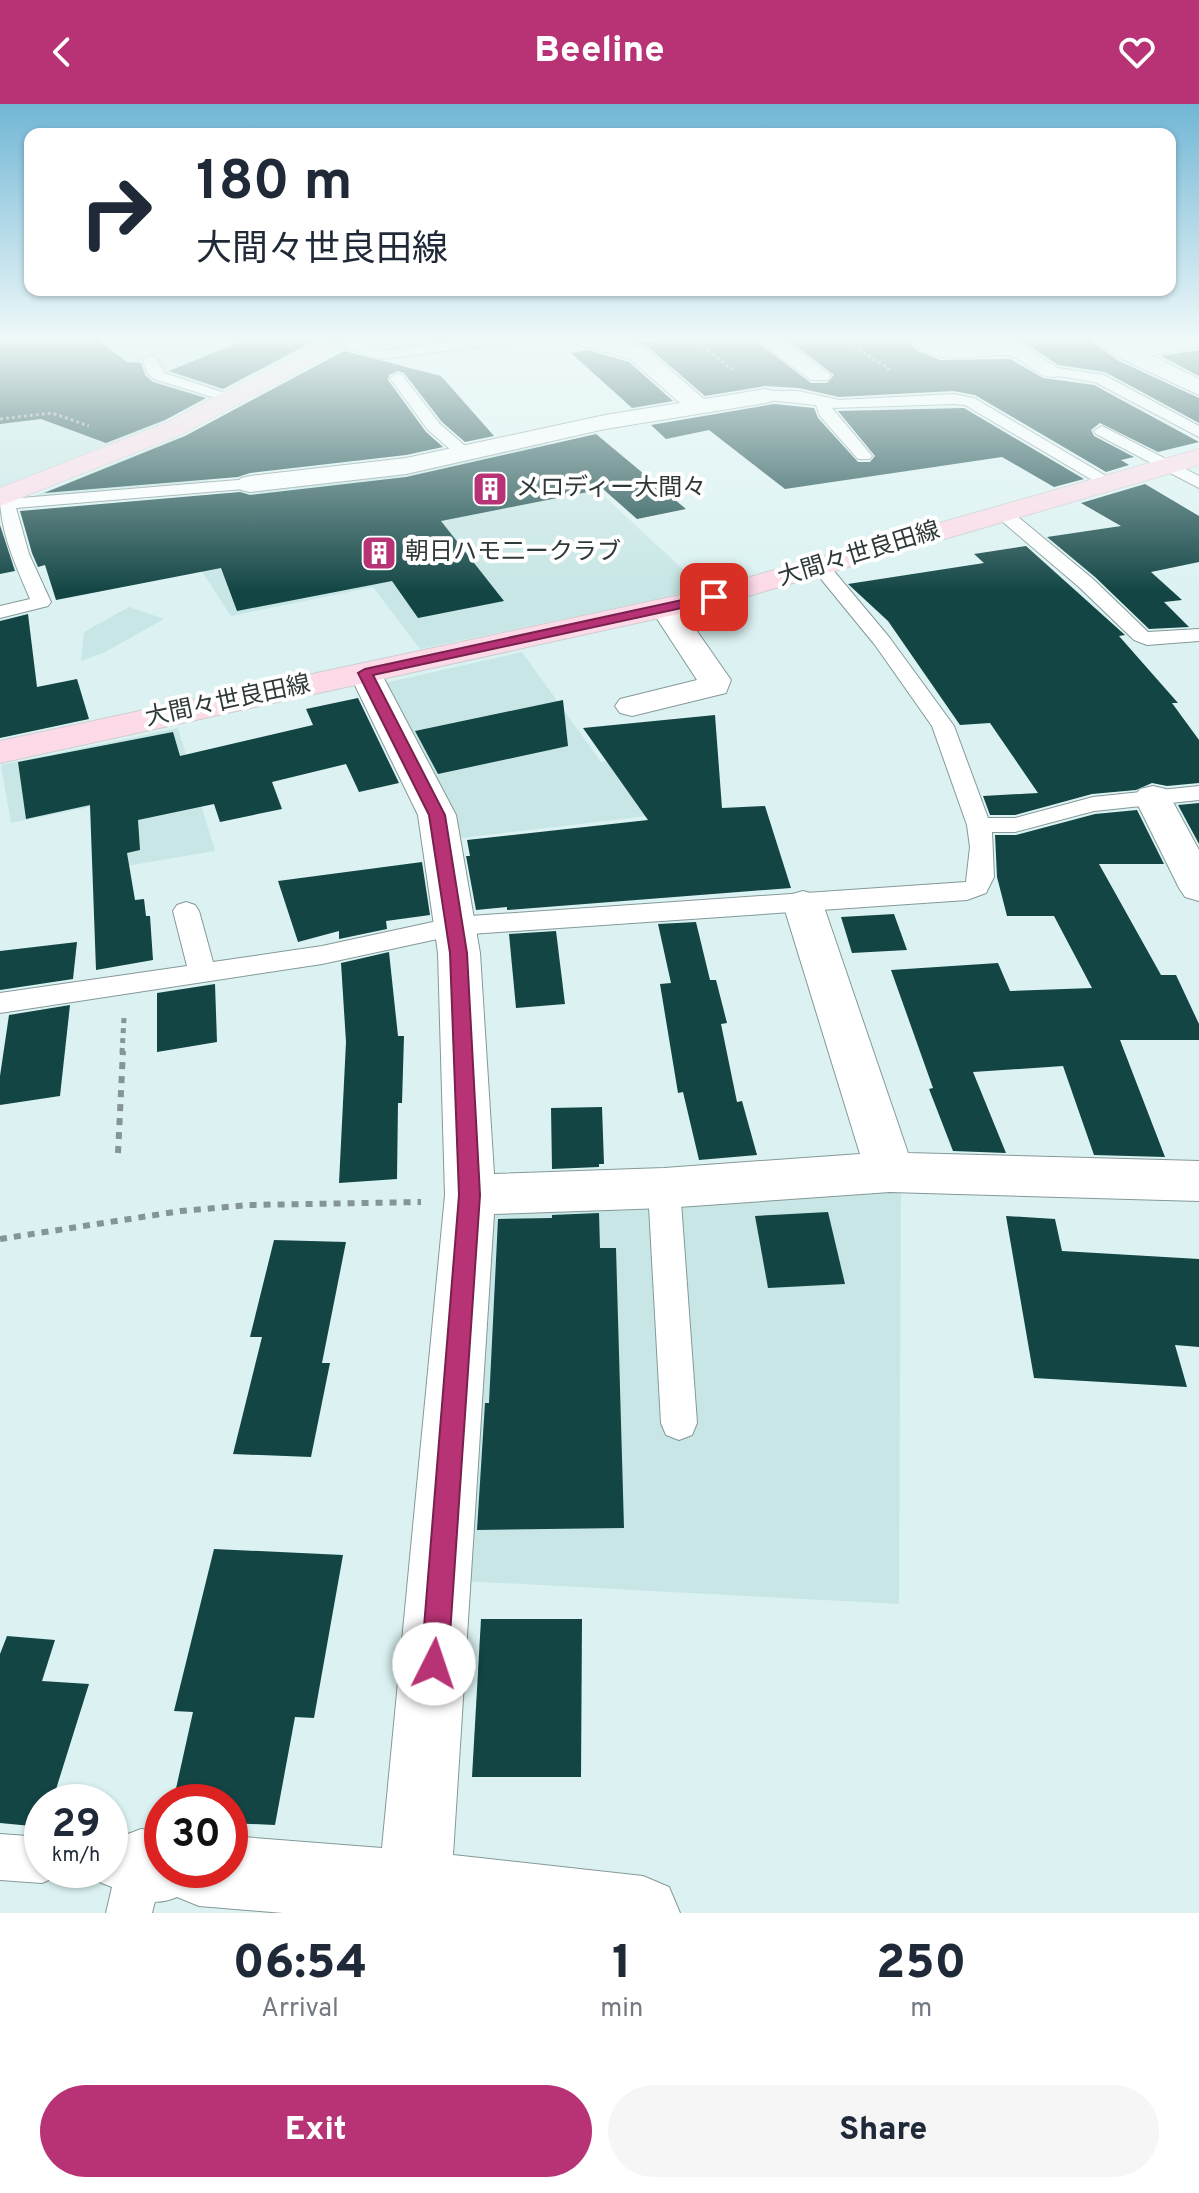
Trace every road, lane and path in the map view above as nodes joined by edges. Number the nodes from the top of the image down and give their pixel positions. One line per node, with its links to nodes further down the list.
1 (80, 423): 7 (path)
2 (179, 423): 16 (main road)
3 (431, 423): 9 (lane)
4 (599, 423): 9 (street)
5 (834, 423): 10 (lane)
6 (1008, 423): 13 (lane)
7 (90, 427)
8 (1102, 431): 12 (lane)
9 (464, 453): 15 (street)
10 (864, 456)
11 (1199, 457): 12 (main road, 大間々世良田線)
12 (1165, 465): 13 (main road, 大間々世良田線); 14 (lane)
13 (1110, 483): 17 (main road, 大間々世良田線)
14 (1199, 483)
15 (250, 484): 16 (lane)
16 (2, 501): 20 (lane)
17 (1006, 512): 18 (main road, 大間々世良田線); 21 (lane)
18 (821, 568): 19 (main road, 大間々世良田線); 27 (lane)
19 (665, 608): 22 (main road, 大間々世良田線); 23 (street)
20 (0, 612)
21 (1199, 635)
22 (365, 673): 24 (main road, 大間々世良田線); 31 (street)
23 (632, 706)
24 (0, 752)
25 (1199, 793): 26 (lane)
26 (1153, 797): 27 (lane); 28 (street)
27 (979, 825): 29 (lane)
28 (1199, 888)
29 (803, 904): 31 (lane); 36 (street)
30 (186, 911): 32 (lane)
31 (456, 926): 32 (lane); 39 (street)
32 (203, 973): 33 (lane)
33 (126, 985): 34 (lane); 35 (path)
34 (0, 1003)
35 (118, 1153)
36 (890, 1172): 37 (street); 38 (street)
37 (1199, 1181)
38 (664, 1188): 39 (street); 41 (lane)
39 (470, 1195): 40 (path); 45 (street)
40 (0, 1239)
41 (679, 1423)
42 (0, 1857): 43 (lane)
43 (24, 1859)
44 (248, 1880): 45 (street)
45 (413, 1887): 46 (street)
46 (643, 1913)

